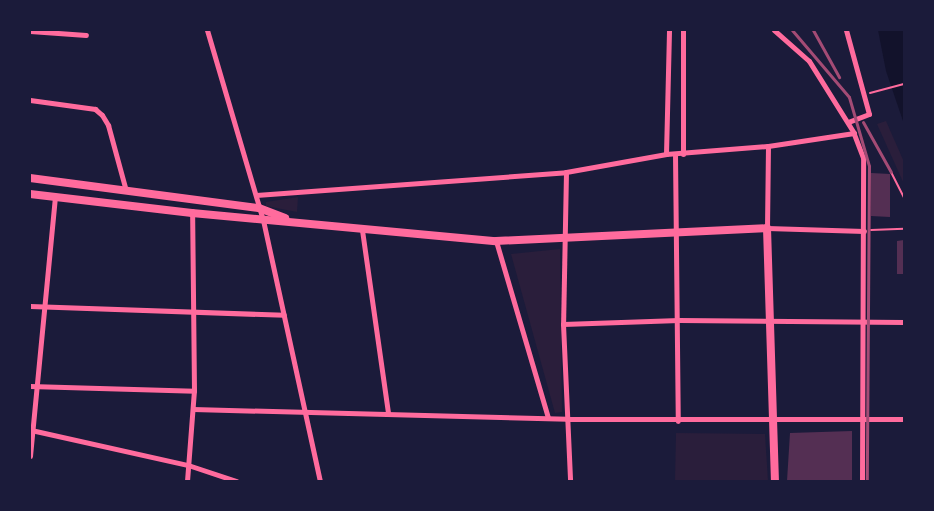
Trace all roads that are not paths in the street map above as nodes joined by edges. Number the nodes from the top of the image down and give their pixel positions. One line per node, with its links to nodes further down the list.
1 (207, 30): 20 (street)
2 (669, 30): 12 (street)
3 (683, 30): 14 (street)
4 (774, 30): 9 (street)
5 (846, 30): 9 (street)
6 (30, 31): 7 (street)
7 (86, 35)
8 (30, 100): 18 (street)
9 (848, 122): 10 (street)
10 (854, 133): 11 (street); 15 (street)
11 (768, 146): 14 (street); 26 (street)
12 (666, 154): 13 (street); 16 (street)
13 (675, 154): 14 (street); 29 (street)
14 (683, 154)
15 (863, 157): 28 (street)
16 (566, 172): 20 (street); 30 (street)
17 (30, 178): 18 (street)
18 (126, 191): 22 (street)
19 (30, 194): 21 (street)
20 (256, 195): 22 (street)
21 (55, 197): 23 (street); 33 (street)
22 (259, 208): 24 (street); 25 (street)
23 (192, 213): 24 (street); 34 (street)
24 (264, 220): 25 (street); 35 (street)
25 (290, 220): 27 (street)
26 (767, 228): 28 (street); 29 (street); 37 (street)
27 (362, 230): 31 (street); 46 (street)
28 (864, 231): 38 (street)
29 (676, 232): 30 (street); 36 (street)
30 (565, 237): 31 (street); 40 (street)
31 (496, 241): 47 (street)
32 (30, 306): 33 (street)
33 (44, 307): 34 (street); 42 (street)
34 (194, 313): 35 (street); 43 (street)
35 (284, 315): 45 (street)
36 (679, 320): 37 (street); 40 (street); 51 (street)
37 (770, 320): 38 (street); 52 (street)
38 (862, 322): 39 (street); 49 (street)
39 (904, 322)
40 (563, 324): 48 (street)
41 (30, 386): 42 (street)
42 (37, 386): 43 (street); 53 (street)
43 (194, 391): 44 (street)
44 (193, 409): 45 (street); 55 (street)
45 (306, 411): 46 (street); 58 (street)
46 (388, 412): 47 (street)
47 (548, 418): 48 (street)
48 (567, 419): 51 (street); 59 (street)
49 (862, 419): 50 (street); 52 (street); 61 (street)
50 (904, 419)
51 (678, 421): 52 (street)
52 (776, 421): 60 (street)
53 (31, 430): 54 (street); 55 (street)
54 (30, 456)
55 (188, 465): 56 (street); 57 (street)
56 (187, 481)
57 (236, 481)
58 (320, 481)
59 (570, 481)
60 (775, 481)
61 (862, 481)

